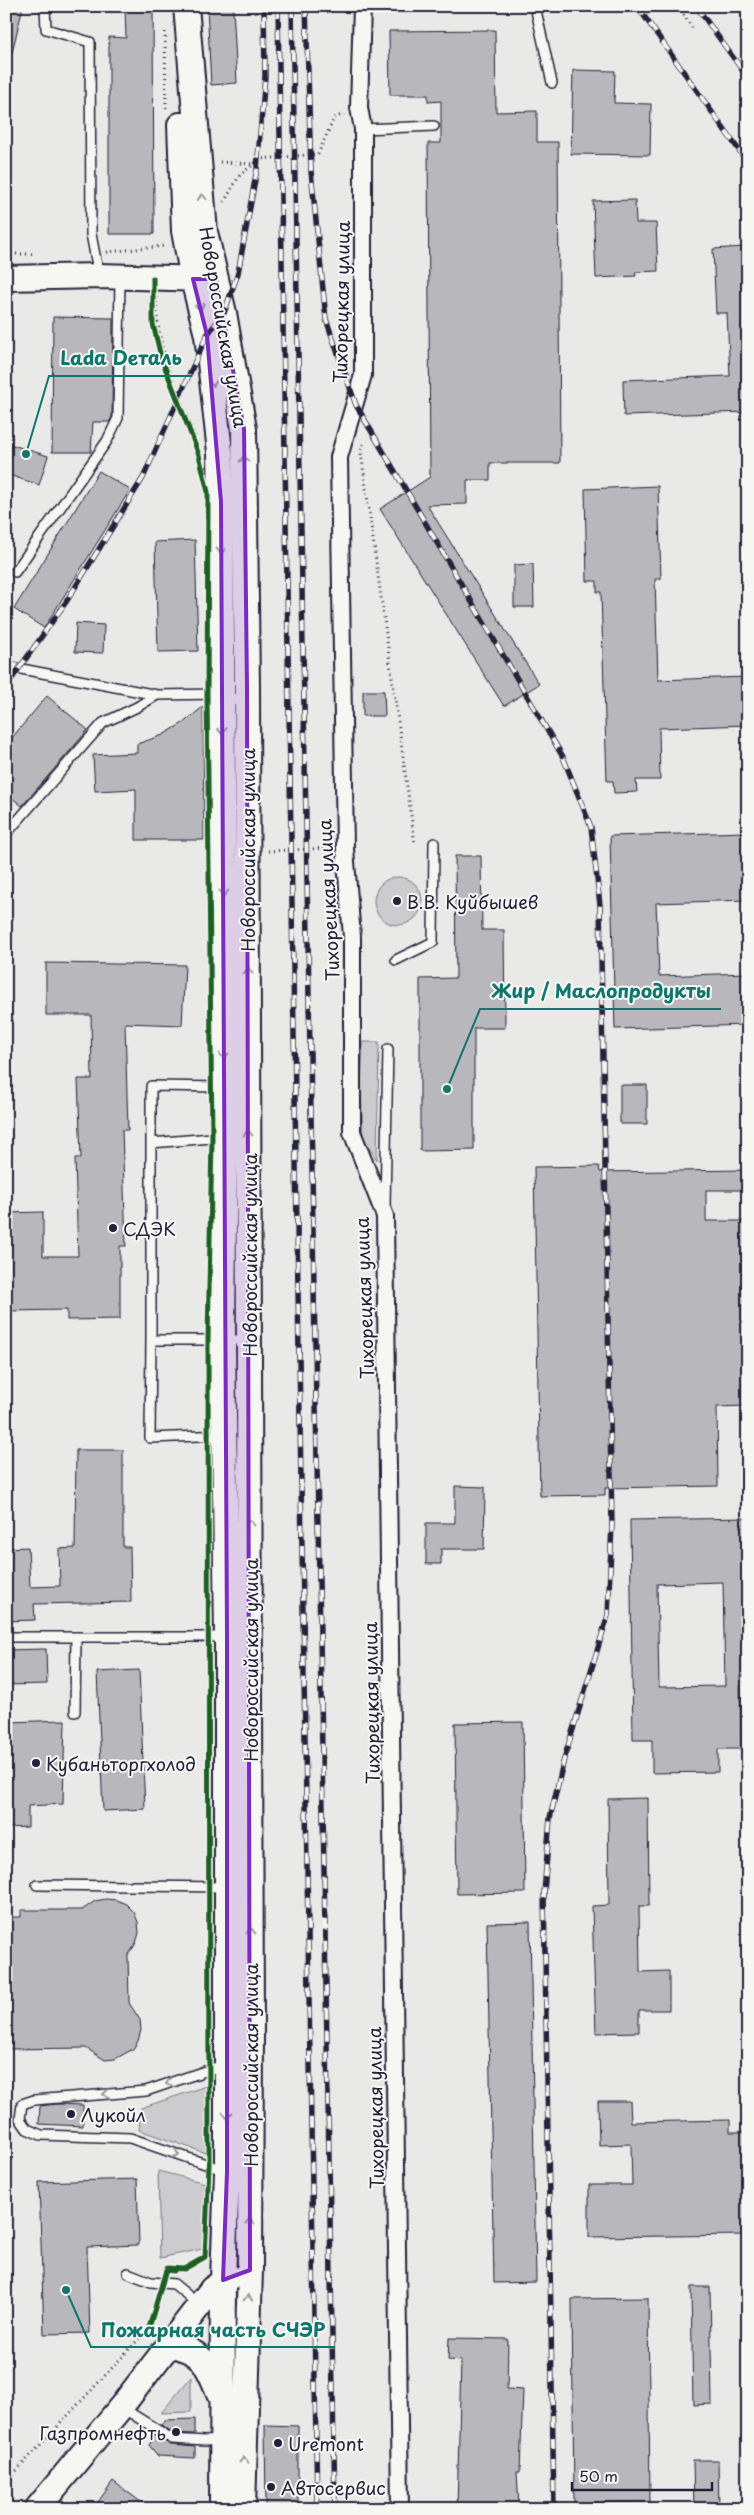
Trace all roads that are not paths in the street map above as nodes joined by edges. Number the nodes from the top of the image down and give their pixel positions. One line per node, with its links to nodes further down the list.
1 (46, 6): 9 (lane)
2 (176, 6): 11 (main road, Новороссийская улица)
3 (186, 6): 12 (main road, Новороссийская улица, one-way to 3)
4 (362, 6): 8 (street, Тихорецкая улица)
5 (535, 6): 6 (lane)
6 (552, 83)
7 (434, 126): 8 (lane)
8 (363, 129): 24 (street, Тихорецкая улица)
9 (110, 277): 10 (main road); 11 (main road); 13 (lane)
10 (6, 278)
11 (193, 279): 12 (main road); 15 (main road, Новороссийская улица, one-way to 15)
12 (216, 279): 27 (main road, Новороссийская улица, one-way to 12)
13 (15, 572)
14 (6, 666): 16 (lane)
15 (221, 694): 16 (lane); 21 (main road, Новороссийская улица, one-way to 21)
16 (157, 695): 17 (lane)
17 (6, 834)
18 (434, 843): 19 (lane)
19 (396, 960)
20 (388, 1048): 24 (lane)
21 (225, 1087): 22 (main road, Новороссийская улица); 23 (lane)
22 (224, 1137): 23 (lane); 26 (main road, Новороссийская улица)
23 (151, 1143): 25 (lane)
24 (385, 1216): 48 (street, Тихорецкая улица)
25 (151, 1340): 26 (lane); 28 (lane)
26 (223, 1340): 27 (lane); 28 (main road, Новороссийская улица)
27 (249, 1340): 31 (main road, Новороссийская улица, one-way to 27)
28 (224, 1435): 31 (main road, Новороссийская улица)
29 (6, 1637): 30 (lane)
30 (76, 1637): 31 (lane); 32 (lane)
31 (239, 1637): 34 (main road, Новороссийская улица); 37 (main road, Новороссийская улица, one-way to 31)
32 (75, 1712)
33 (37, 1885): 34 (lane)
34 (227, 1887): 35 (main road, Новороссийская улица)
35 (227, 2066): 36 (main road, Новороссийская улица, one-way to 36); 36 (lane, one-way to 36)
36 (227, 2172): 39 (main road, Новороссийская улица)
37 (250, 2270): 39 (main road); 47 (main road, Новороссийская улица, one-way to 37)
38 (128, 2273): 40 (lane)
39 (223, 2280): 40 (main road); 42 (main road, Новороссийская улица)
40 (200, 2306): 41 (main road)
41 (169, 2344): 42 (main road); 43 (main road)
42 (222, 2400): 44 (main road, Новороссийская улица)
43 (121, 2407): 44 (lane); 45 (main road)
44 (223, 2440): 46 (main road, Новороссийская улица)
45 (37, 2509)
46 (222, 2509)
47 (243, 2509)
48 (400, 2509)

